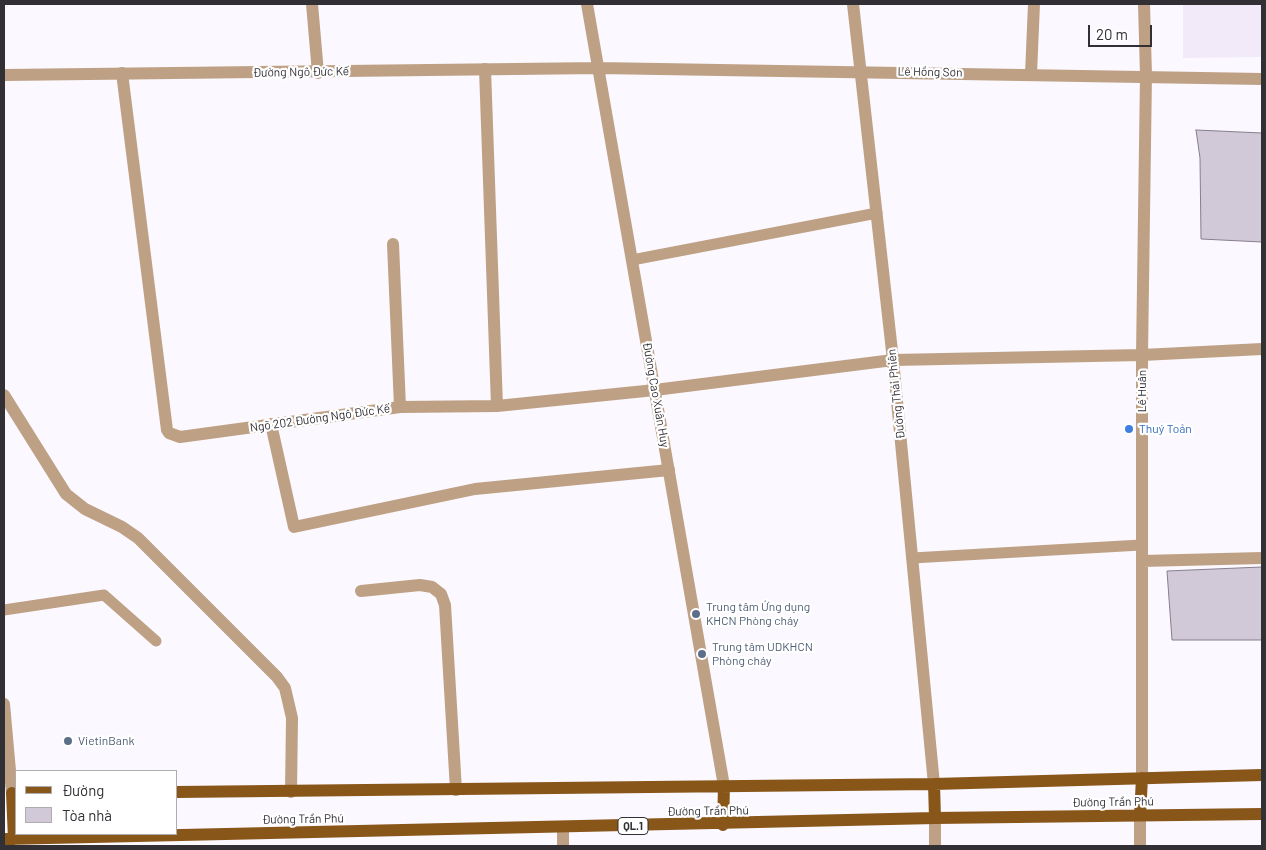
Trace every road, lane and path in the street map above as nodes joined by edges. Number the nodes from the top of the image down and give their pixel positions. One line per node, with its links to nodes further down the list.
1 (312, 4): 10 (street)
2 (587, 4): 7 (street, Đường Cao Xuân Huy)
3 (853, 4): 8 (street, Đường Thái Phiên)
4 (1034, 4): 11 (street)
5 (1144, 4): 13 (street, Lê Huân)
6 (485, 68): 7 (street, Đường Ngô Đức Kế); 10 (street, Đường Ngô Đức Kế); 23 (street)
7 (598, 68): 8 (street, Lê Hồng Sơn); 17 (street, Đường Cao Xuân Huy)
8 (862, 71): 11 (street, Lê Hồng Sơn); 15 (street, Đường Thái Phiên)
9 (122, 73): 10 (street, Đường Ngô Đức Kế); 12 (street, Đường Ngô Đức Kế); 25 (street, Ngõ 202 Đường Ngô Đức Kế)
10 (318, 73)
11 (1031, 74): 13 (street, Lê Hồng Sơn)
12 (4, 75)
13 (1146, 76): 14 (street, Lê Hồng Sơn); 19 (street, Lê Huân)
14 (1262, 79)
15 (877, 213): 17 (lane); 20 (street, Đường Thái Phiên)
16 (393, 244): 24 (street)
17 (632, 260): 21 (street, Đường Cao Xuân Huy)
18 (1262, 349): 19 (street, Ngõ 202 Đường Ngô Đức Kế)
19 (1142, 355): 20 (street, Ngõ 202 Đường Ngô Đức Kế); 27 (street, Lê Huân)
20 (893, 360): 21 (street, Ngõ 202 Đường Ngô Đức Kế); 28 (street, Đường Thái Phiên)
21 (655, 390): 23 (street, Ngõ 202 Đường Ngô Đức Kế); 26 (street, Đường Cao Xuân Huy)
22 (4, 395): 41 (street)
23 (497, 406): 24 (street, Ngõ 202 Đường Ngô Đức Kế)
24 (400, 407): 25 (street, Ngõ 202 Đường Ngô Đức Kế)
25 (271, 424): 26 (street)
26 (669, 470): 38 (street, Đường Cao Xuân Huy)
27 (1141, 545): 28 (lane); 30 (street, Lê Huân)
28 (912, 558): 37 (street, Đường Thái Phiên)
29 (1262, 558): 30 (street)
30 (1142, 561): 36 (street, Lê Huân)
31 (361, 591): 39 (street)
32 (4, 610): 33 (lane)
33 (156, 640)
34 (4, 704): 42 (street)
35 (1262, 775): 36 (main road, Đường Trần Phú)
36 (1142, 778): 37 (main road, Đường Trần Phú); 44 (main road)
37 (934, 784): 38 (main road, Đường Trần Phú); 45 (main road)
38 (724, 786): 39 (main road, Đường Trần Phú); 46 (main road)
39 (456, 790): 41 (main road, Đường Trần Phú)
40 (178, 792): 41 (main road, Đường Trần Phú)
41 (291, 792)
42 (11, 793): 48 (main road)
43 (1262, 814): 44 (main road, Đường Trần Phú / QL.1)
44 (1140, 815): 45 (main road, Đường Trần Phú / QL.1); 51 (street)
45 (935, 818): 46 (main road, Đường Trần Phú / QL.1); 50 (street)
46 (723, 824): 47 (main road, Đường Trần Phú / QL.1)
47 (563, 827): 48 (main road, Đường Trần Phú / QL.1); 49 (street)
48 (10, 841)
49 (563, 846)
50 (935, 846)
51 (1140, 846)

